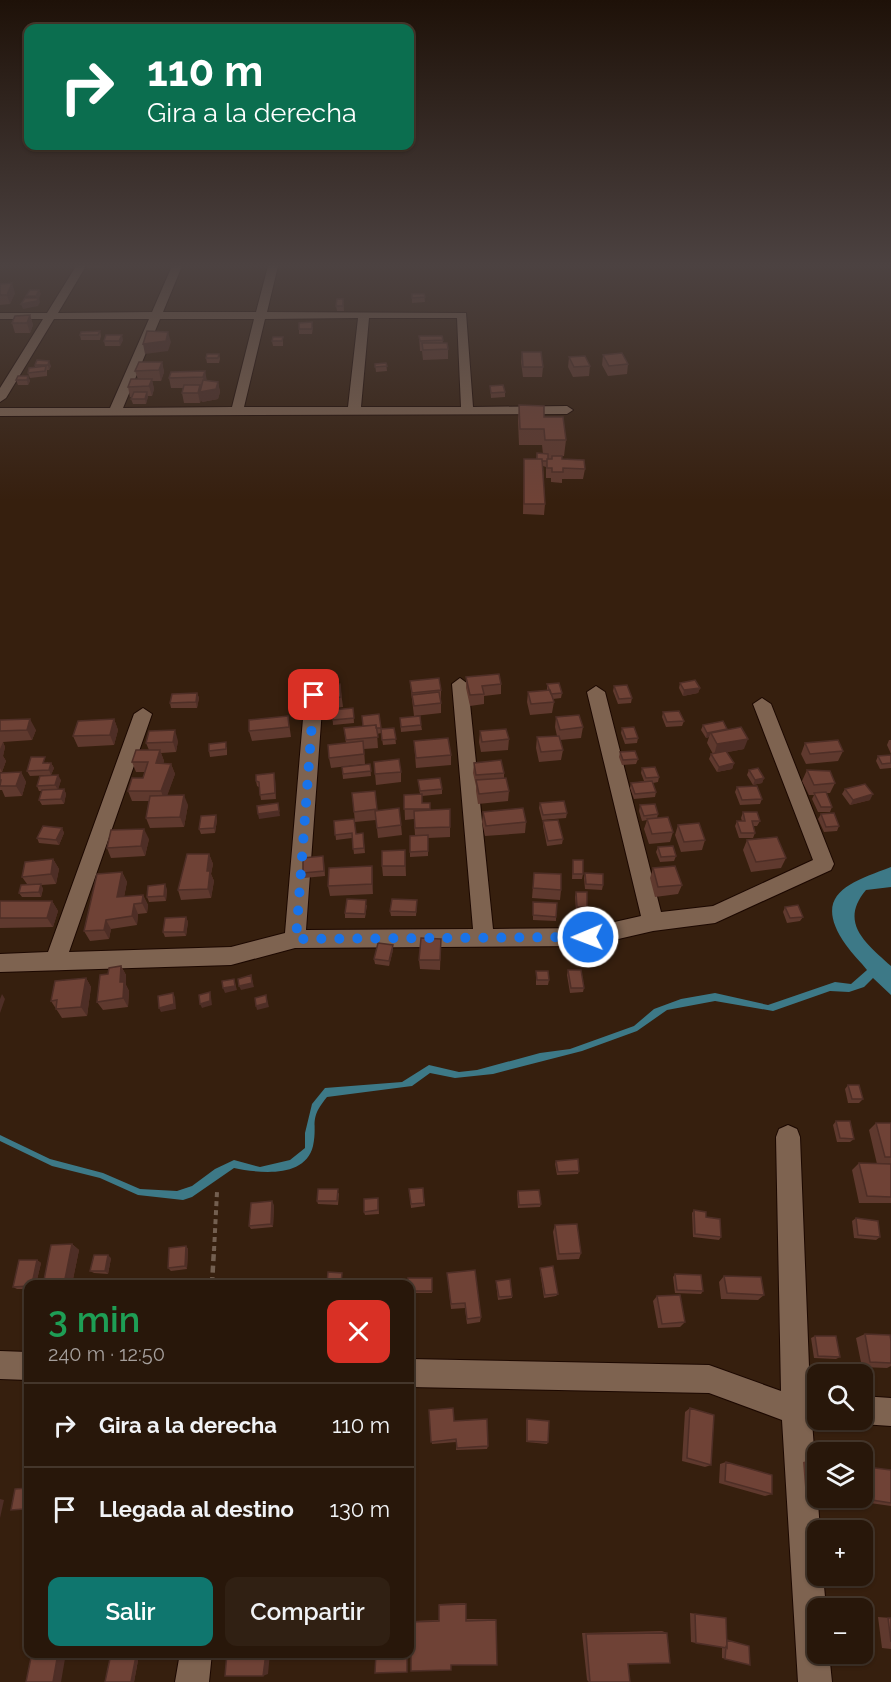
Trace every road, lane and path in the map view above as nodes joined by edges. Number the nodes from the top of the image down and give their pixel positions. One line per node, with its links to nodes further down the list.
1 (33, 344): 6 (street)
2 (143, 344): 9 (street)
3 (254, 344): 10 (street)
4 (361, 344): 11 (street)
5 (464, 344): 7 (street)
6 (0, 398)
7 (467, 410): 8 (street); 11 (street)
8 (567, 410)
9 (115, 411): 10 (street); 12 (street)
10 (237, 411): 11 (street)
11 (354, 411)
12 (0, 412)
13 (460, 684): 20 (street)
14 (596, 692): 18 (street)
15 (314, 695): 19 (street)
16 (762, 704): 18 (street)
17 (143, 714): 21 (street)
18 (653, 922): 20 (street)
19 (296, 939): 20 (street); 21 (street)
20 (484, 939)
21 (55, 962): 22 (street)
22 (0, 963)
23 (788, 1137): 29 (street)
24 (218, 1192): 25 (path)
25 (212, 1280)
26 (0, 1365): 27 (street)
27 (24, 1366)
28 (414, 1373): 29 (street)
29 (807, 1407)
30 (873, 1411): 31 (street)
31 (891, 1412)
32 (808, 1430): 35 (street)
33 (195, 1658): 34 (street)
34 (192, 1682)
35 (815, 1682)

